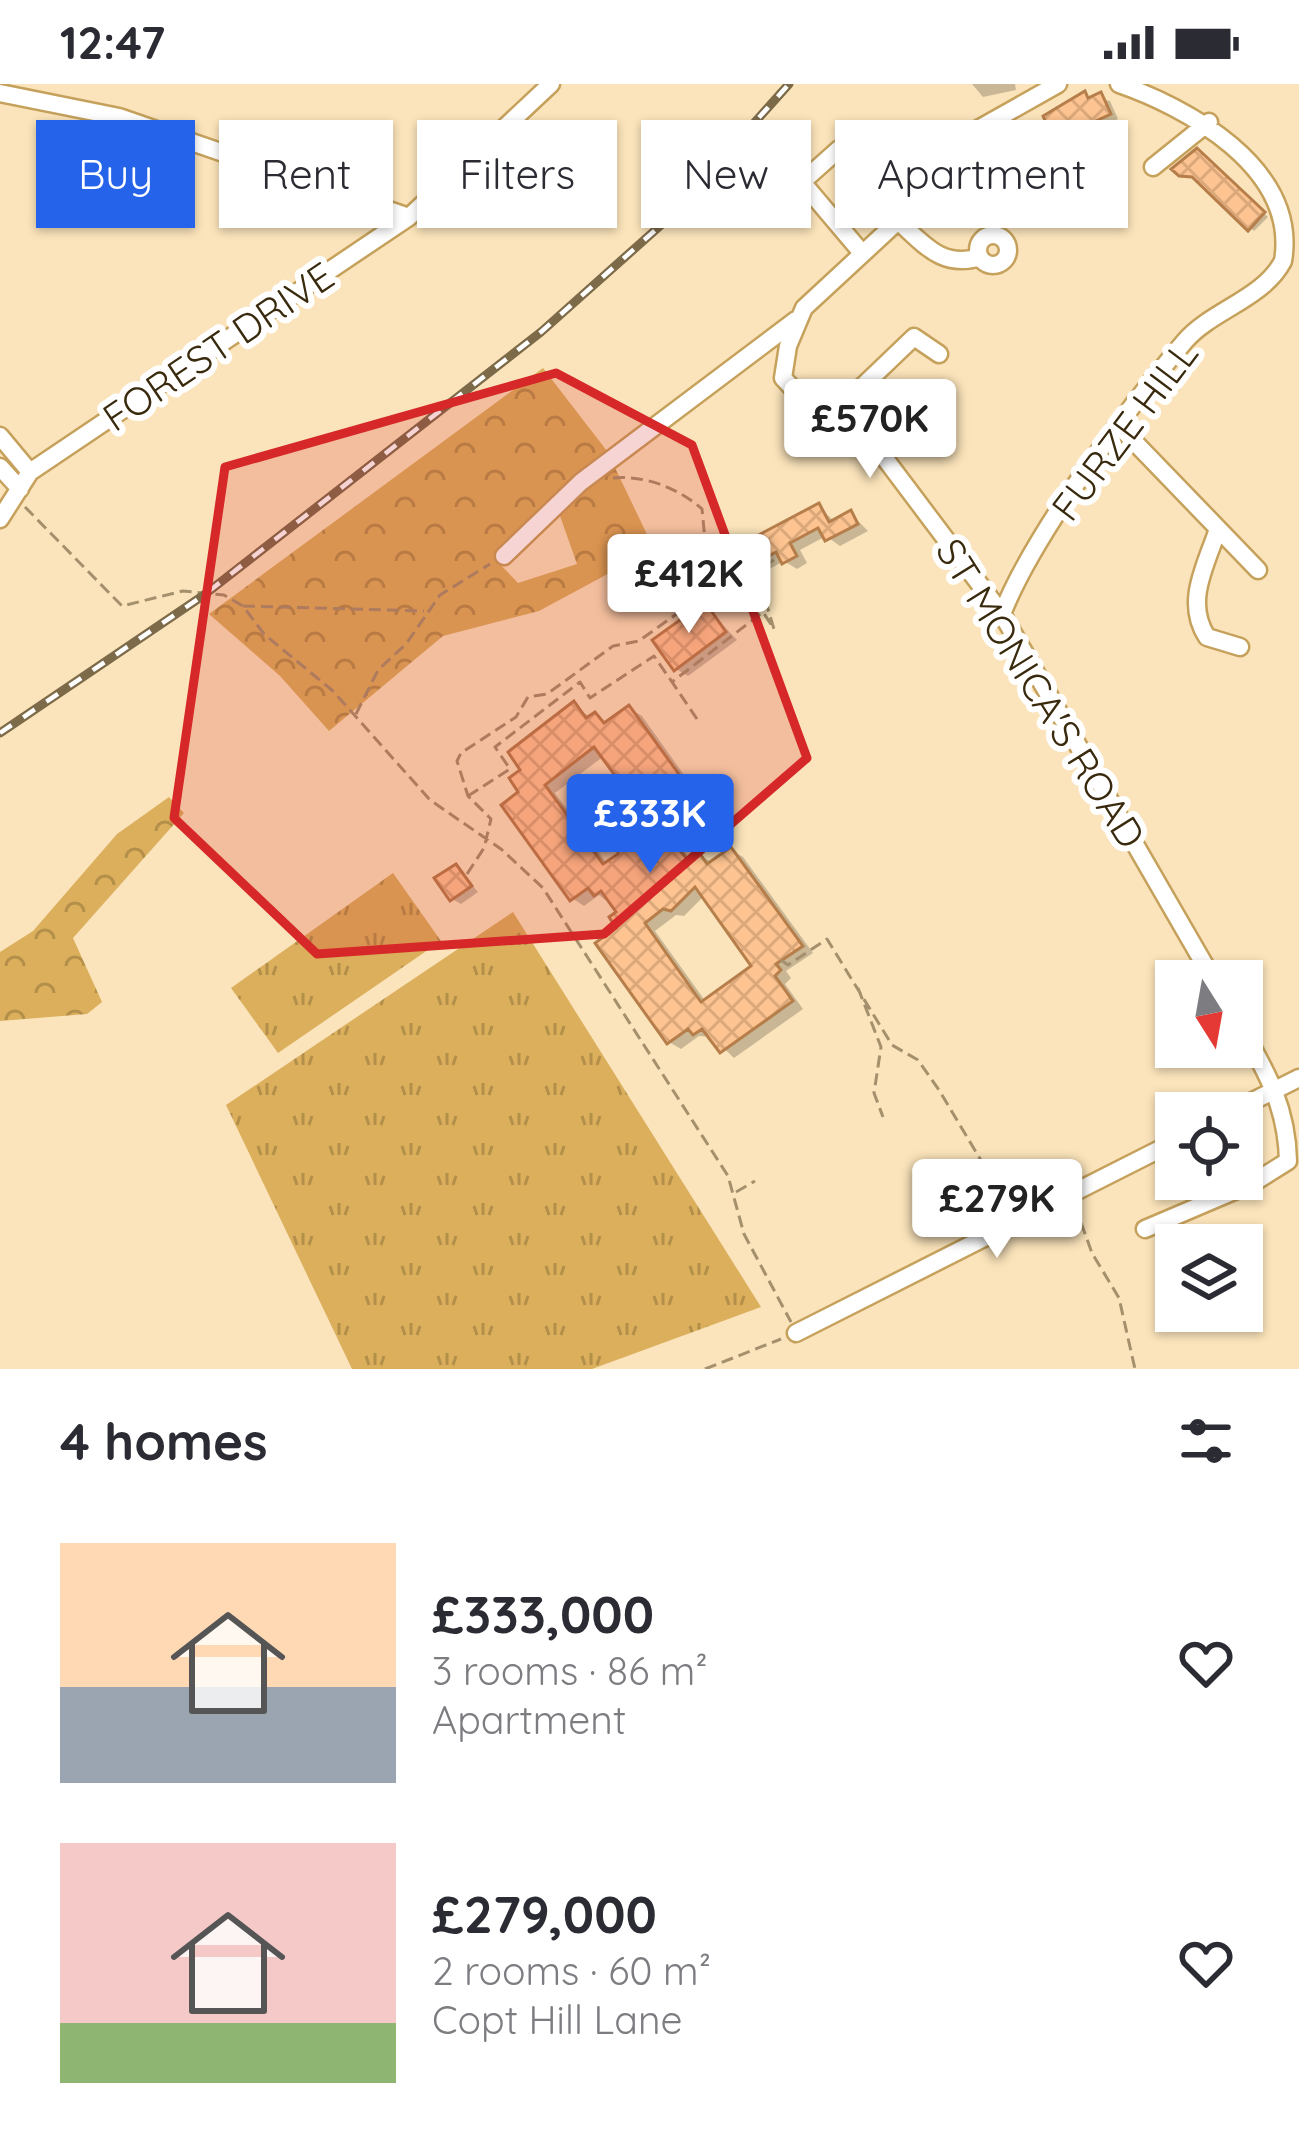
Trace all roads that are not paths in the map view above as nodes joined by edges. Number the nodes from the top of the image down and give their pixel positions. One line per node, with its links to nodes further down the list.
1 (551, 84): 11 (street, FOREST DRIVE)
2 (1058, 84): 5 (street)
3 (1119, 84): 6 (street, FURZE HILL)
4 (0, 93): 11 (street)
5 (994, 120)
6 (1209, 122): 8 (street); 19 (street, FURZE HILL)
7 (835, 153): 9 (street)
8 (1153, 167)
9 (811, 174)
10 (811, 193): 14 (street)
11 (409, 217): 22 (street, FOREST DRIVE)
12 (889, 228): 14 (street)
13 (907, 228): 15 (street)
14 (862, 253): 16 (street)
15 (980, 257)
16 (796, 320): 18 (street); 26 (street)
17 (939, 354): 18 (street)
18 (844, 404): 28 (street, ST MONICA'S ROAD)
19 (1120, 428): 25 (street); 28 (street, FURZE HILL)
20 (0, 436): 22 (street)
21 (0, 467): 23 (street)
22 (31, 472): 23 (street, FOREST DRIVE)
23 (18, 493): 24 (street, FOREST DRIVE)
24 (0, 519)
25 (1218, 529): 27 (street); 29 (street)
26 (504, 556)
27 (1258, 570)
28 (1002, 614): 30 (street, ST MONICA'S ROAD)
29 (1240, 647)
30 (1202, 960)
31 (1263, 1065): 33 (street)
32 (1299, 1078): 33 (street)
33 (1276, 1088): 34 (street); 36 (street)
34 (1263, 1095)
35 (1155, 1151): 37 (street)
36 (1145, 1229)
37 (796, 1333)

